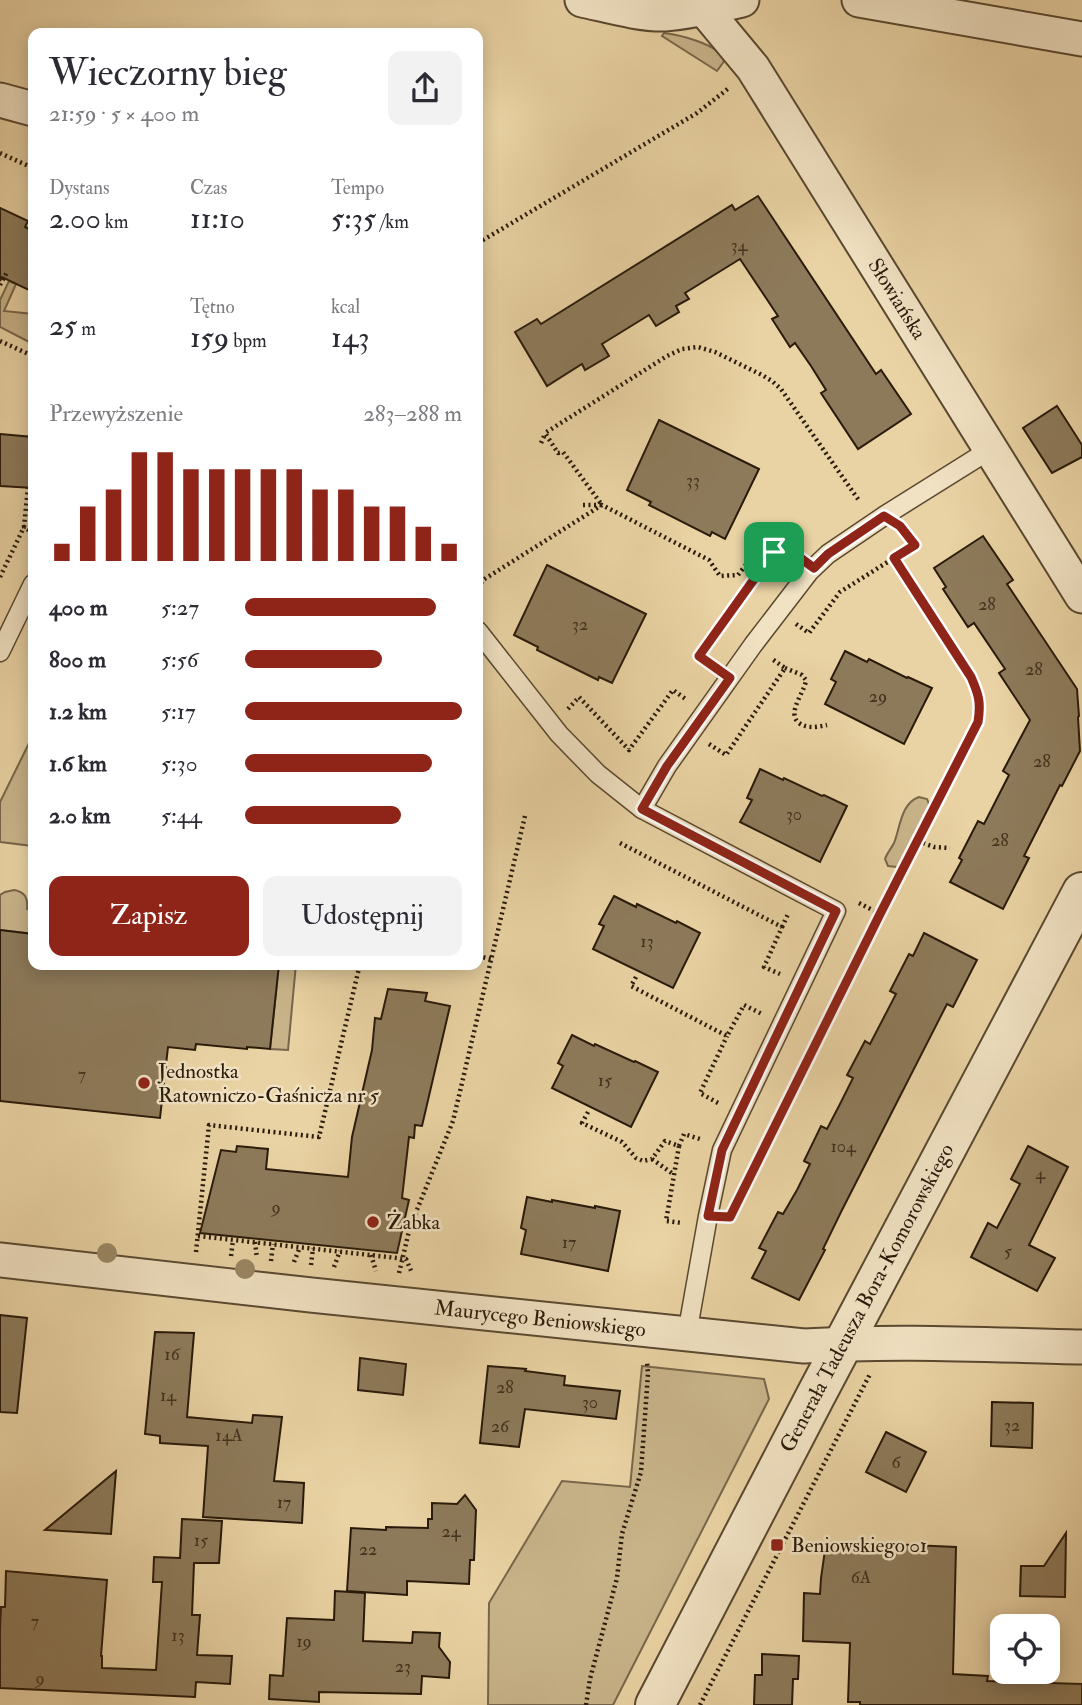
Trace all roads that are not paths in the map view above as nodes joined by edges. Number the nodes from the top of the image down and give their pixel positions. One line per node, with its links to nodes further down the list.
1 (582, 0): 4 (street)
2 (742, 0): 4 (street)
3 (859, 0): 5 (street)
4 (704, 9): 8 (street, Słowiańska)
5 (1082, 39)
6 (0, 100): 7 (street)
7 (28, 108)
8 (991, 449): 10 (street, Słowiańska); 13 (lane)
9 (28, 594): 12 (lane)
10 (1082, 596)
11 (483, 637): 13 (lane)
12 (0, 652)
13 (642, 809): 16 (lane)
14 (1082, 892): 17 (street, Generała Tadeusza Bora-Komorowskiego)
15 (0, 1260): 16 (street, Maurycego Beniowskiego)
16 (687, 1334): 17 (street, Maurycego Beniowskiego)
17 (843, 1343): 18 (street, Maurycego Beniowskiego); 19 (street, Generała Tadeusza Bora-Komorowskiego)
18 (1082, 1347)
19 (655, 1705)

